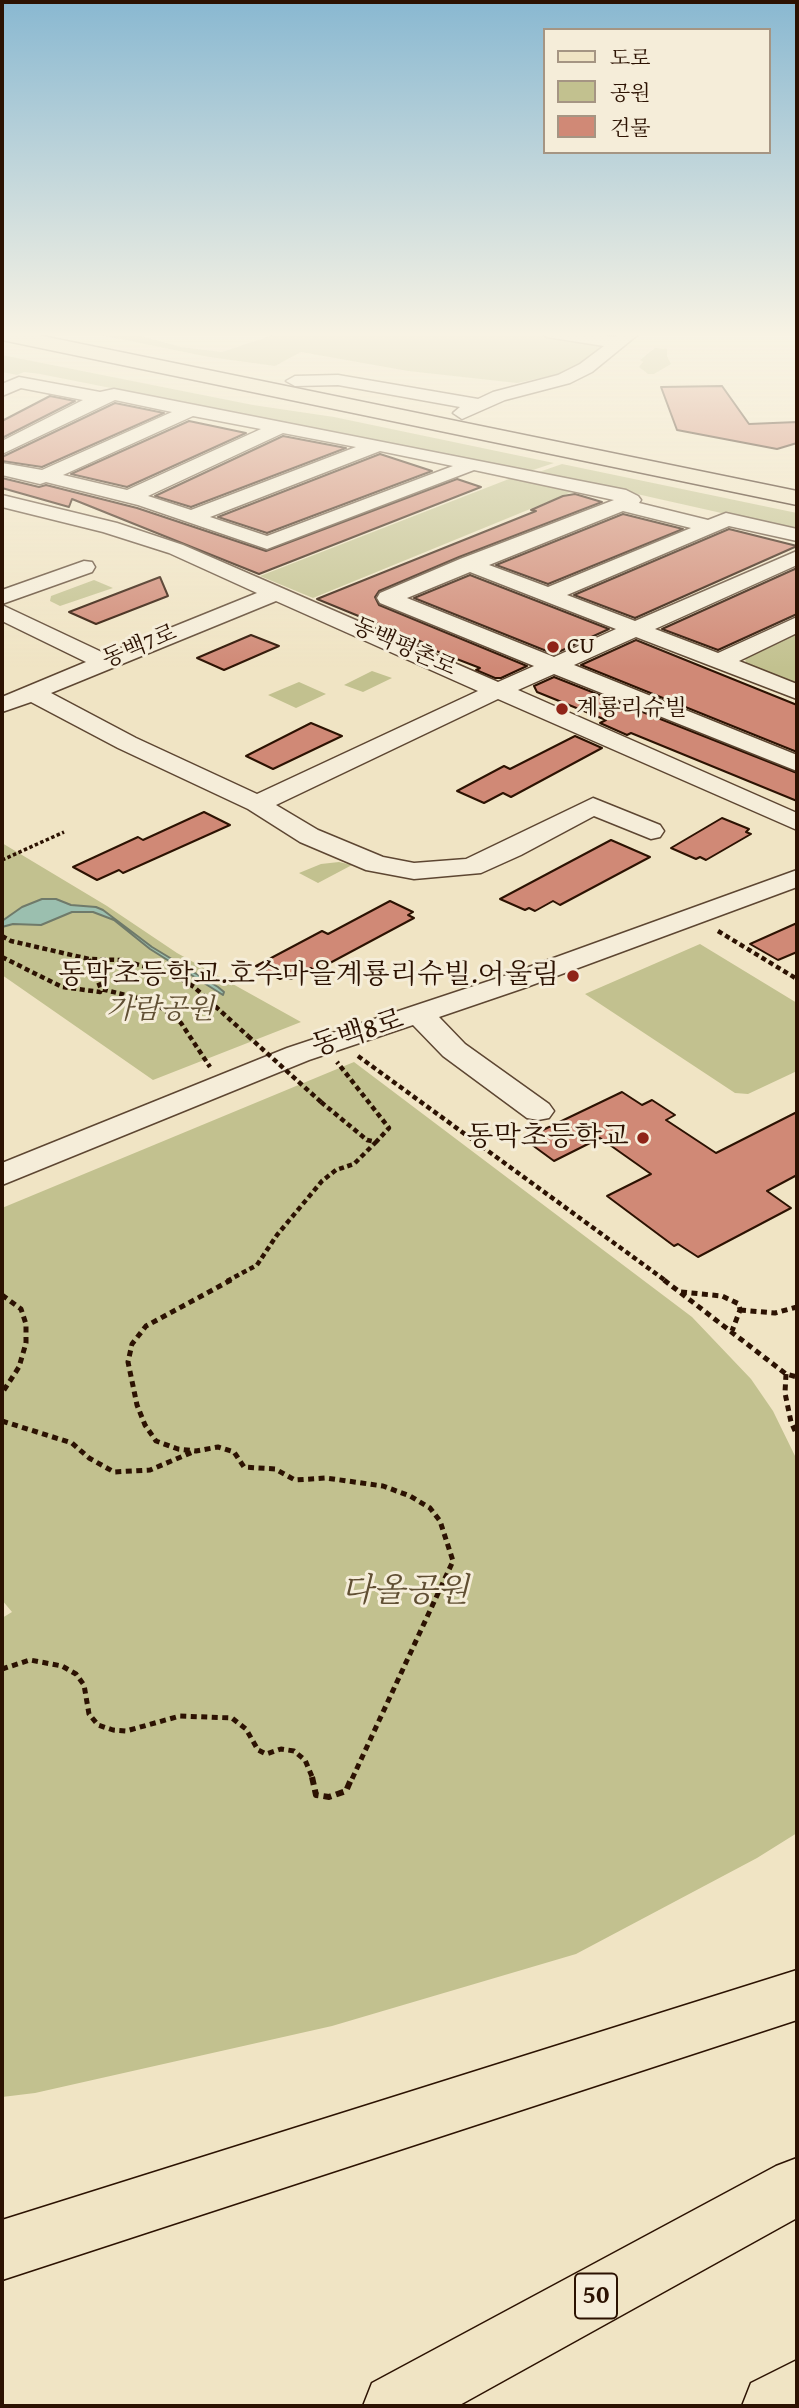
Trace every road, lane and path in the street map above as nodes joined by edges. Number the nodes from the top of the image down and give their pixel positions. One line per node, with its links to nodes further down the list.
1 (115, 444): 11 (street)
2 (243, 444): 14 (street)
3 (356, 444): 8 (street)
4 (493, 444): 18 (main road)
5 (537, 444): 15 (main road)
6 (581, 444): 13 (main road)
7 (635, 444): 12 (main road)
8 (371, 447): 9 (street); 19 (street)
9 (465, 467): 16 (street); 19 (street)
10 (2, 469): 11 (street)
11 (44, 476): 14 (street); 17 (street)
12 (797, 477)
13 (797, 489)
14 (128, 497): 19 (street)
15 (797, 498)
16 (623, 500): 20 (street); 23 (street)
17 (3, 501): 25 (street, 동백평촌로)
18 (797, 508)
19 (193, 516)
20 (719, 523): 21 (street); 26 (street)
21 (797, 535)
22 (797, 557): 30 (street)
23 (468, 564): 26 (street); 33 (street)
24 (84, 567): 27 (street)
25 (278, 592): 31 (street, 동백7로); 34 (street, 동백평촌로)
26 (548, 595): 30 (street)
27 (2, 597)
28 (2, 612): 31 (street)
29 (797, 624): 32 (street)
30 (638, 630): 32 (street); 33 (street)
31 (103, 662): 36 (street, 동백7로)
32 (719, 662): 35 (street)
33 (558, 665): 34 (street); 38 (street)
34 (499, 690): 39 (street); 40 (street, 동백평촌로)
35 (797, 692)
36 (32, 693): 37 (street, 동백7로); 39 (street)
37 (2, 705)
38 (797, 764)
39 (257, 804): 41 (street)
40 (797, 822)
41 (651, 831)
42 (64, 832): 43 (path)
43 (2, 860)
44 (797, 878): 45 (street, 동백8로)
45 (694, 916): 49 (path); 51 (street, 동백8로)
46 (2, 936): 48 (path)
47 (2, 957): 50 (path)
48 (89, 960): 50 (path); 55 (path, bridge)
49 (797, 979)
50 (101, 989): 53 (path)
51 (419, 1014): 52 (street, 동백8로); 54 (street)
52 (331, 1043): 53 (street, 동백8로); 55 (path); 57 (path)
53 (222, 1085): 56 (street, 동백8로)
54 (538, 1111)
55 (376, 1142): 67 (path)
56 (2, 1175)
57 (680, 1292): 60 (path); 61 (path)
58 (2, 1295): 64 (path)
59 (797, 1307): 60 (path)
60 (740, 1310): 61 (path)
61 (732, 1331): 62 (path)
62 (786, 1374): 63 (path); 66 (path)
63 (797, 1377)
64 (2, 1393)
65 (2, 1421): 67 (path)
66 (797, 1435)
67 (196, 1451): 68 (path)
68 (2, 1669)
69 (797, 1995): 71 (main road)
70 (797, 2186): 73 (main road, 50)
71 (2, 2250)
72 (797, 2392): 74 (main road)
73 (395, 2406)
74 (774, 2406)

